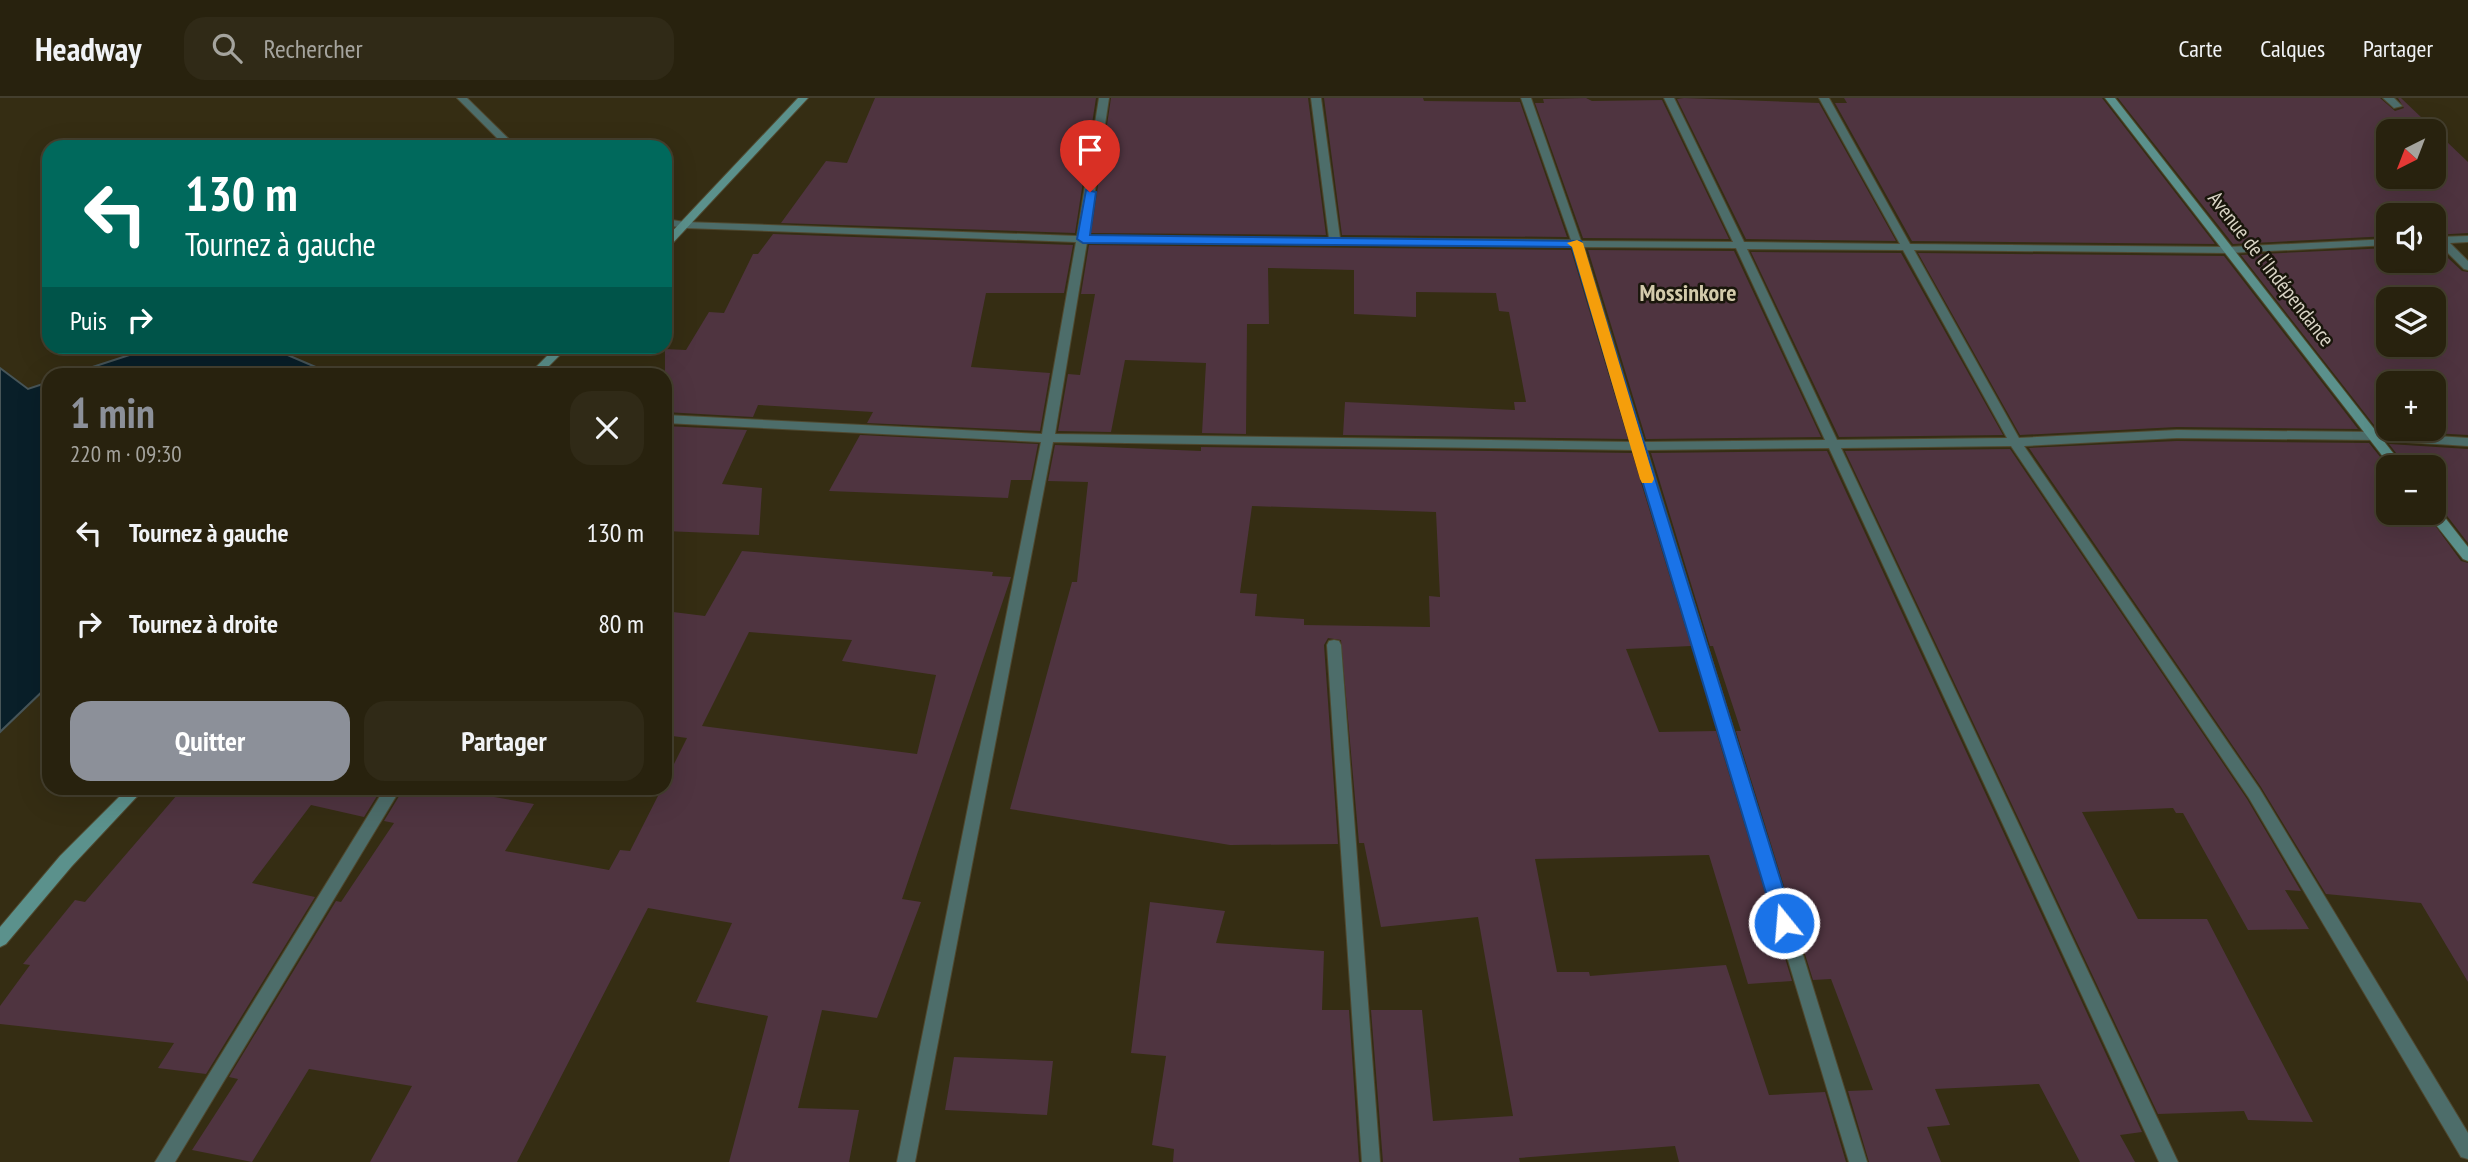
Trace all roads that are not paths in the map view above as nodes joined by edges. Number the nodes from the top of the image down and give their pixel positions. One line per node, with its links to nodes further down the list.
1 (462, 98): 11 (street)
2 (803, 98): 13 (main road)
3 (1104, 98): 15 (street)
4 (1316, 98): 18 (street)
5 (1526, 98): 19 (street)
6 (1669, 98): 21 (street)
7 (1824, 98): 22 (street)
8 (2109, 98): 24 (main road, Avenue de l'Indépendance)
9 (2388, 98): 10 (street)
10 (2397, 106)
11 (505, 140)
12 (672, 223): 13 (street)
13 (685, 225): 14 (main road); 15 (street)
14 (672, 238)
15 (1083, 239): 18 (street); 30 (street)
16 (2468, 239): 17 (street)
17 (2446, 240)
18 (1335, 242): 19 (street)
19 (1577, 243): 21 (street); 34 (street)
20 (2376, 243): 24 (street)
21 (1740, 245): 22 (street); 33 (street)
22 (1906, 247): 24 (street); 31 (street)
23 (2446, 247): 25 (street)
24 (2229, 250): 29 (main road, Avenue de l'Indépendance)
25 (2468, 267)
26 (556, 354): 27 (main road)
27 (542, 368)
28 (672, 419): 30 (street)
29 (2374, 436): 31 (street); 32 (street); 35 (main road, Avenue de l'Indépendance)
30 (1049, 438): 34 (street); 44 (street)
31 (2015, 442): 33 (street); 42 (street)
32 (2468, 442)
33 (1834, 445): 34 (street); 47 (street)
34 (1637, 446): 46 (street)
35 (2389, 455)
36 (2443, 525): 37 (main road)
37 (2468, 556)
38 (1334, 645): 45 (street)
39 (130, 795): 41 (main road)
40 (389, 795): 43 (street)
41 (0, 939)
42 (2468, 1150)
43 (164, 1162)
44 (906, 1162)
45 (1371, 1162)
46 (1858, 1162)
47 (2169, 1162)

